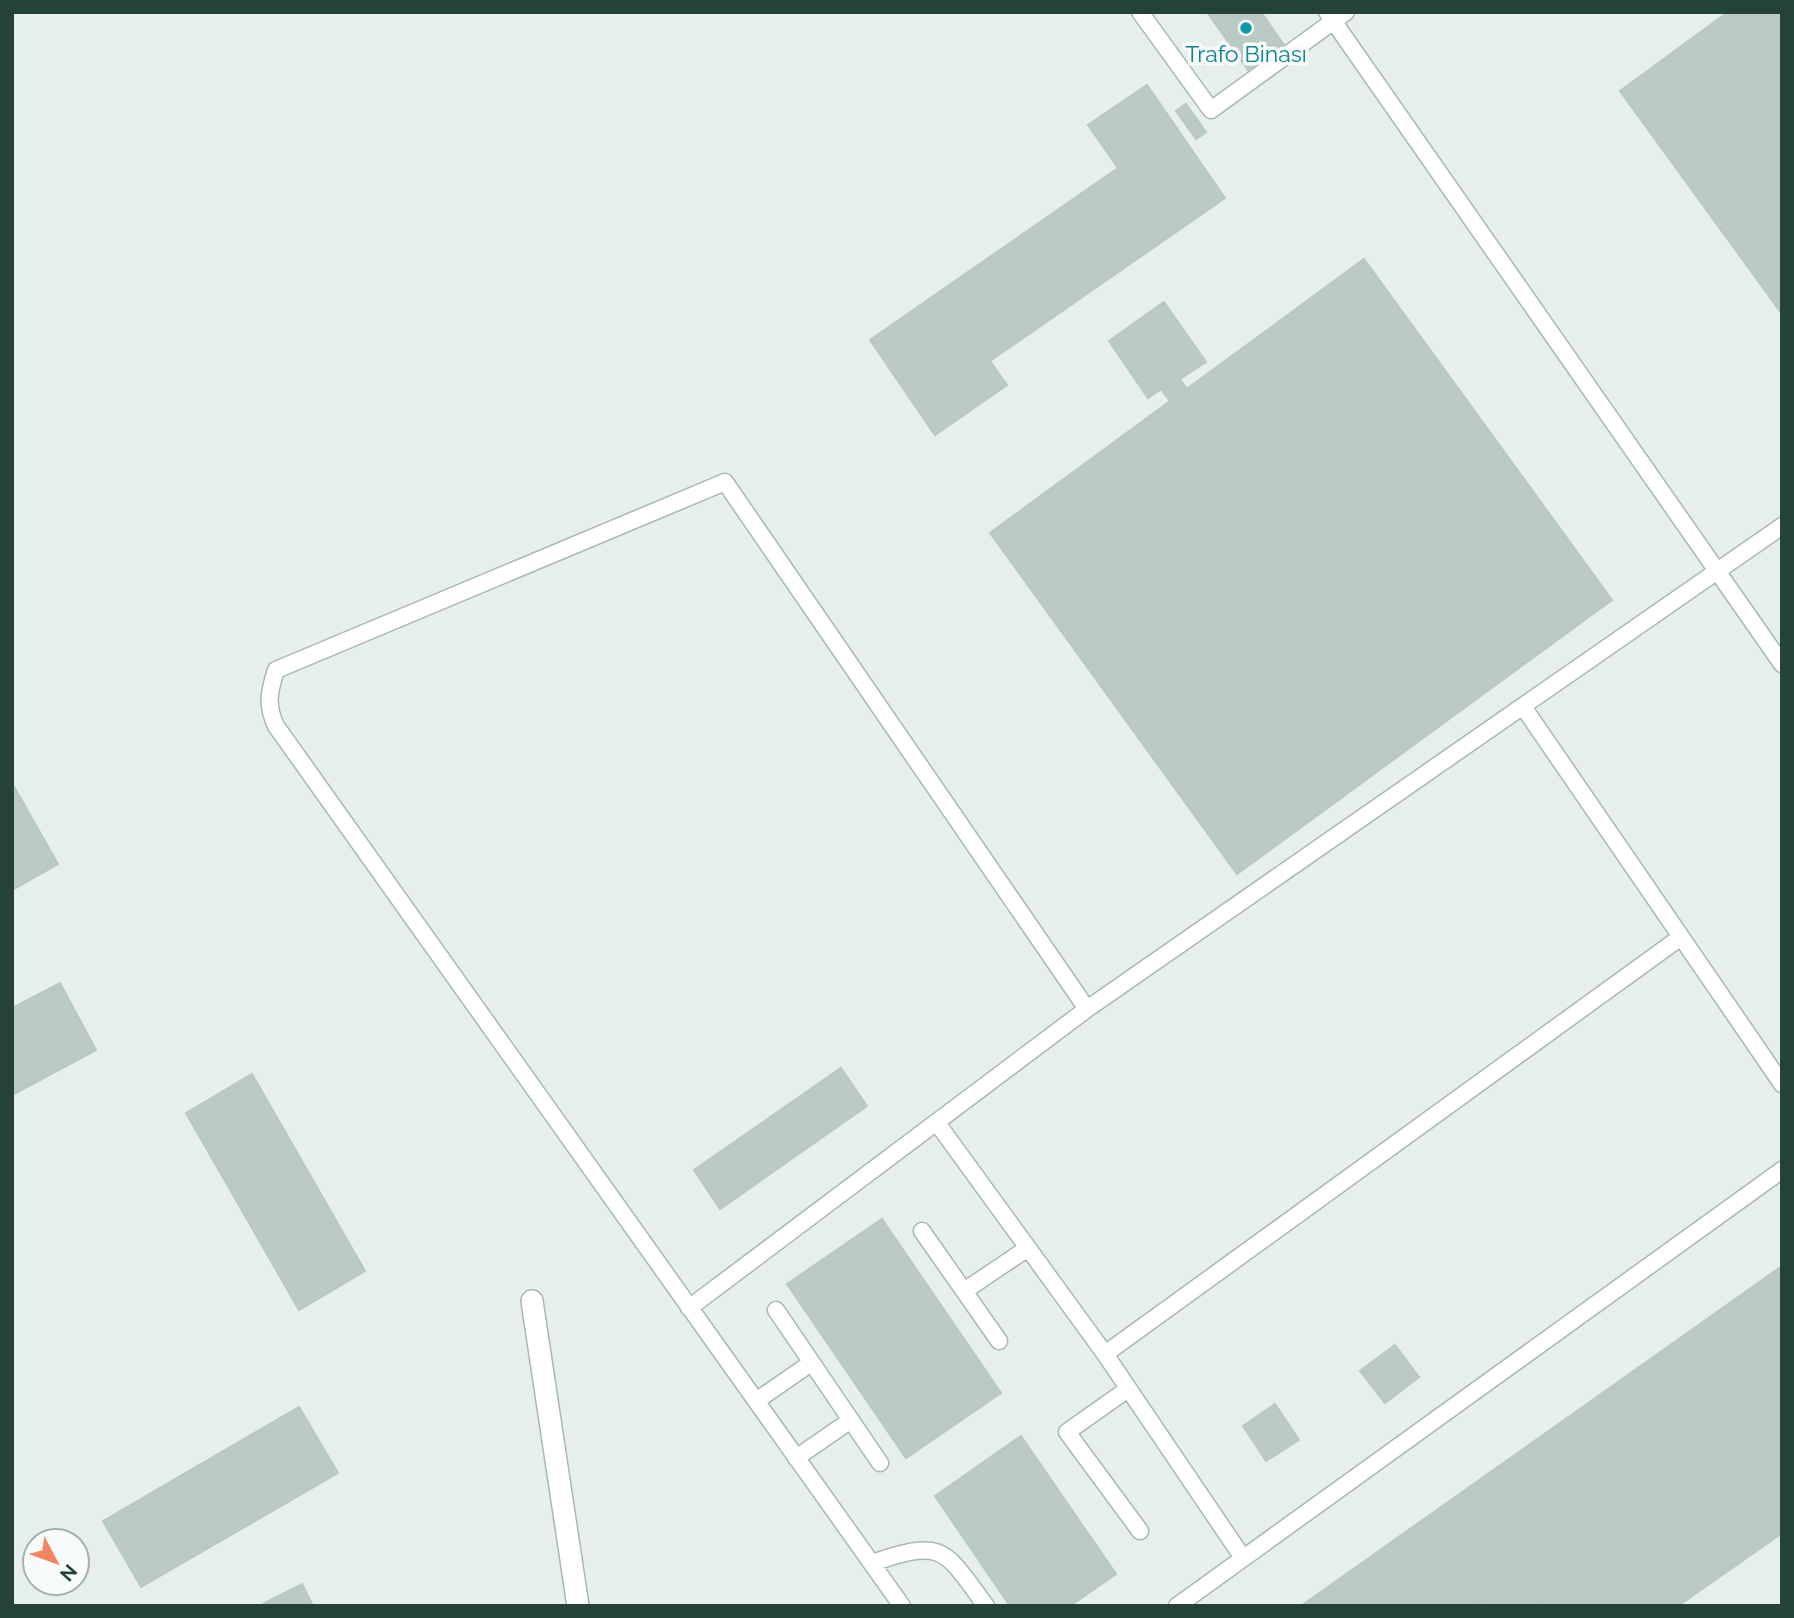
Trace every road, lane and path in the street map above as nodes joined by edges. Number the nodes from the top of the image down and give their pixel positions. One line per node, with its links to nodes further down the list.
1 (1140, 12): 2 (lane)
2 (1336, 15): 4 (lane)
3 (1782, 526): 4 (lane)
4 (1718, 573): 5 (lane); 6 (lane)
5 (1782, 664)
6 (1524, 708): 7 (lane); 8 (lane)
7 (1681, 937): 9 (lane); 19 (lane)
8 (1087, 1009): 10 (lane); 16 (lane)
9 (1782, 1084)
10 (936, 1123): 13 (lane); 16 (lane)
11 (1782, 1170): 27 (lane)
12 (922, 1231): 14 (lane)
13 (1028, 1248): 14 (lane); 19 (lane)
14 (964, 1291): 18 (lane)
15 (532, 1301): 29 (street)
16 (690, 1308): 22 (lane)
17 (776, 1310): 20 (lane)
18 (999, 1341)
19 (1105, 1354): 21 (lane)
20 (811, 1363): 22 (lane); 23 (lane)
21 (1128, 1389): 26 (lane); 27 (lane)
22 (756, 1401): 24 (lane)
23 (851, 1420): 24 (lane); 25 (lane)
24 (796, 1458): 28 (lane)
25 (880, 1463)
26 (1140, 1531)
27 (1243, 1558): 32 (lane)
28 (872, 1563): 30 (lane); 31 (lane)
29 (578, 1606)
30 (902, 1606)
31 (986, 1606)
32 (1177, 1606)

